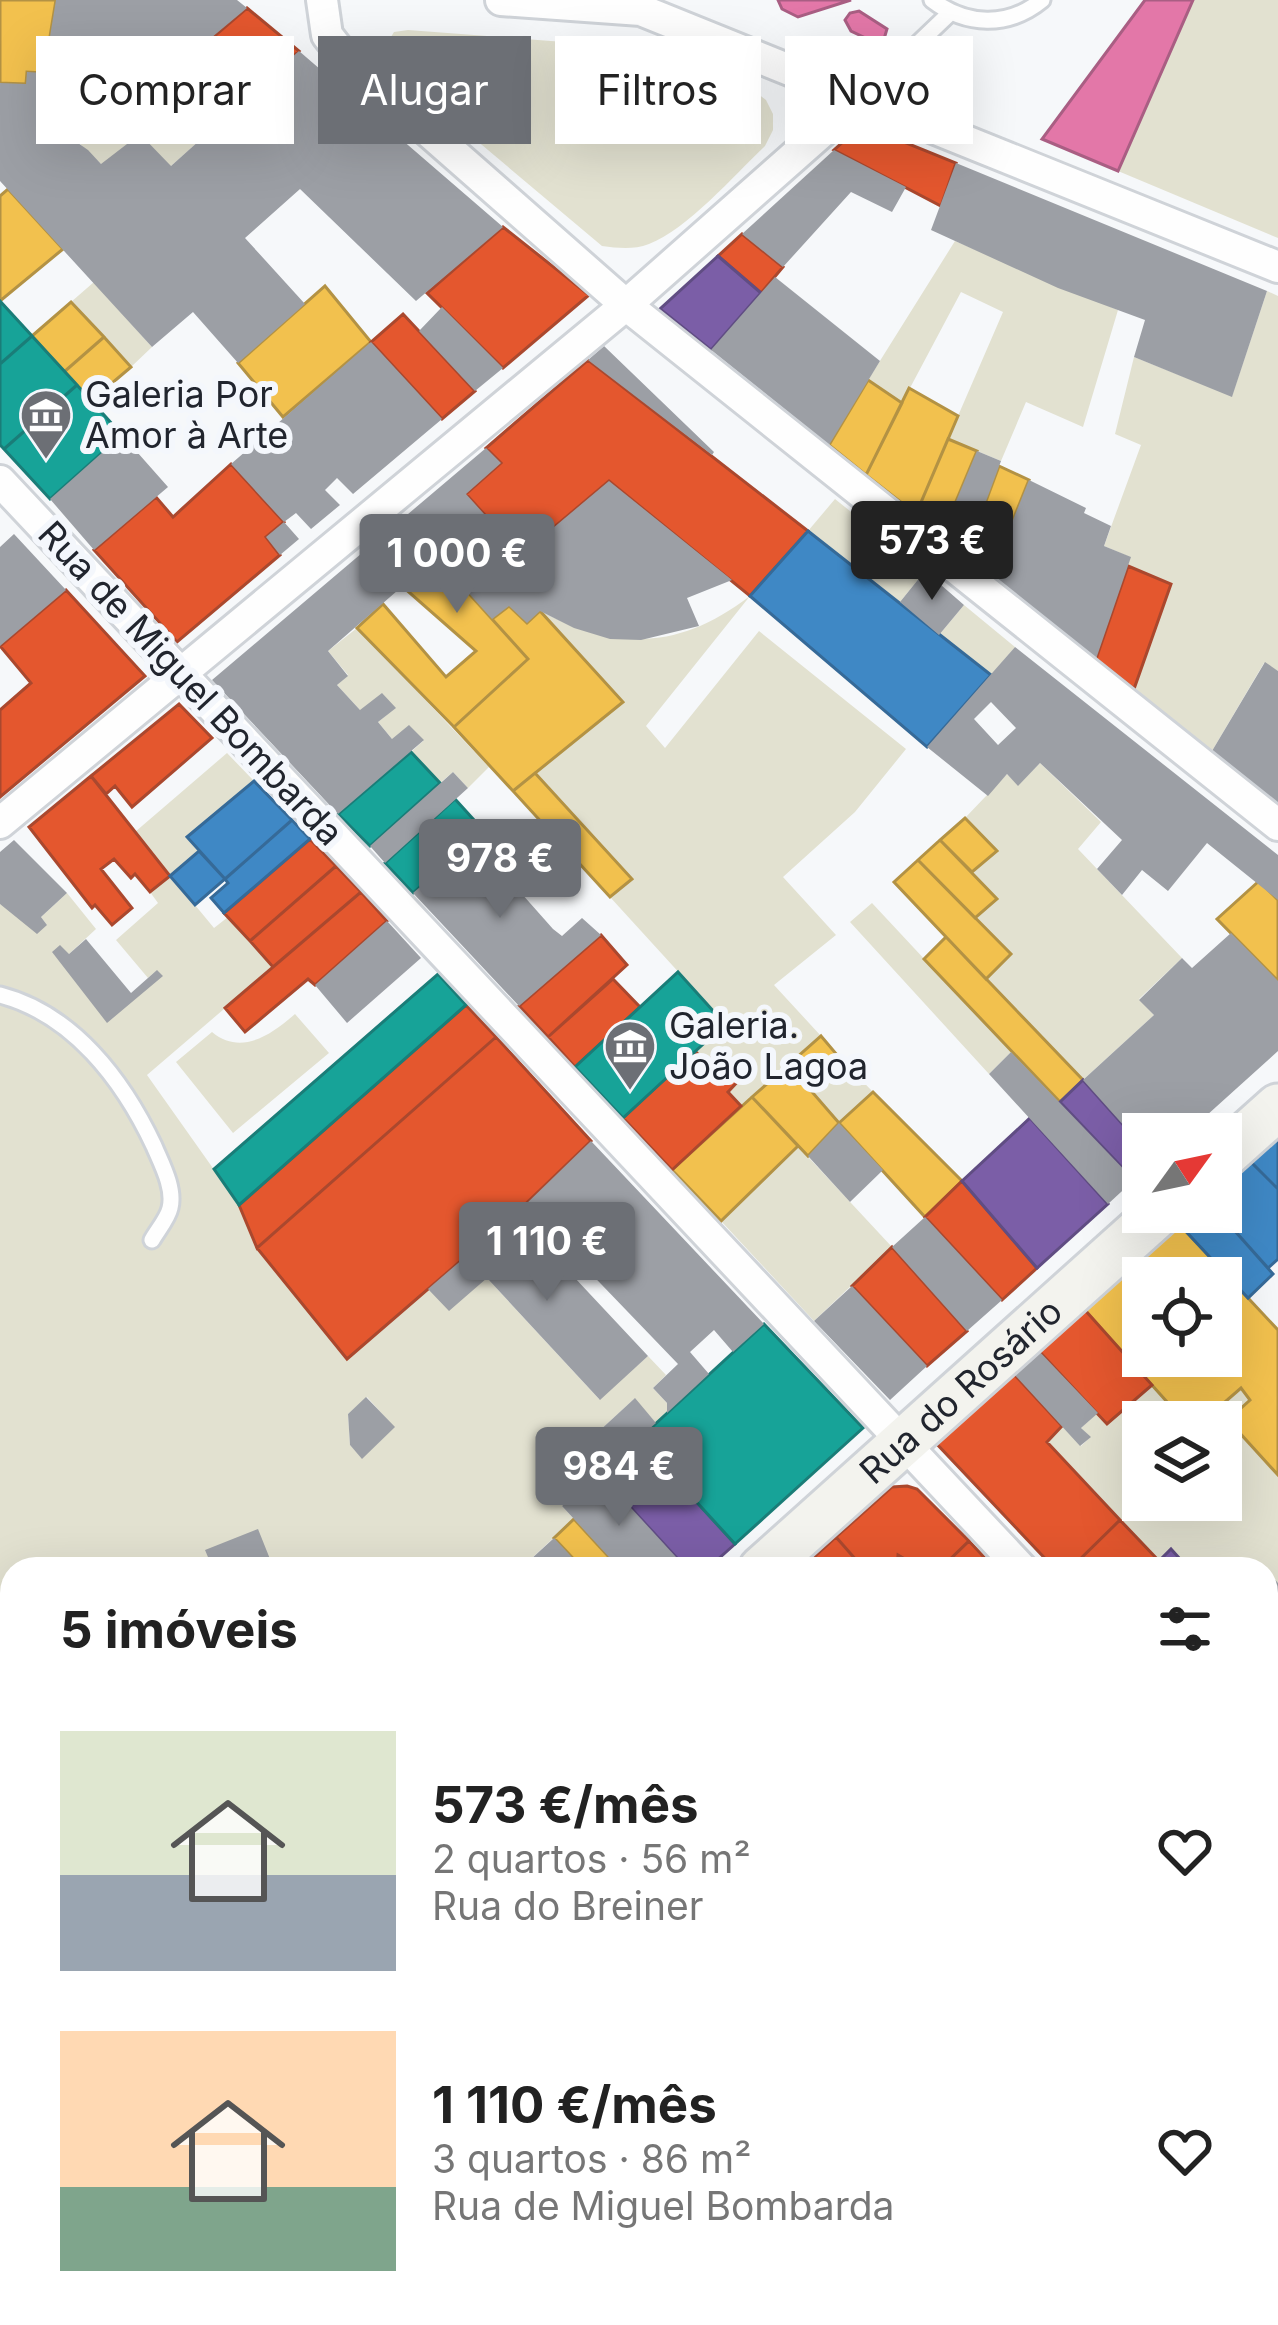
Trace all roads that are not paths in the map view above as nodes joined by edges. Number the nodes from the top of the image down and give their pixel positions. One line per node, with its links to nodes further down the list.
1 (322, 0): 11 (street)
2 (501, 0): 7 (street)
3 (932, 0): 5 (lane)
4 (1042, 0): 5 (lane)
5 (950, 13): 6 (lane)
6 (926, 36)
7 (785, 67)
8 (808, 144): 11 (street)
9 (969, 144): 10 (street)
10 (1278, 267)
11 (626, 304): 13 (street); 15 (street)
12 (0, 481): 13 (street, Rua de Miguel Bombarda)
13 (182, 670): 14 (street); 21 (street, Rua de Miguel Bombarda)
14 (0, 823)
15 (1278, 825)
16 (0, 995): 20 (lane)
17 (1278, 1107): 18 (street)
18 (1242, 1139)
19 (1137, 1233): 21 (street, Rua do Rosário)
20 (152, 1240)
21 (904, 1443): 22 (street, Rua do Rosário); 23 (street, Rua de Miguel Bombarda)
22 (776, 1557)
23 (1011, 1557)

